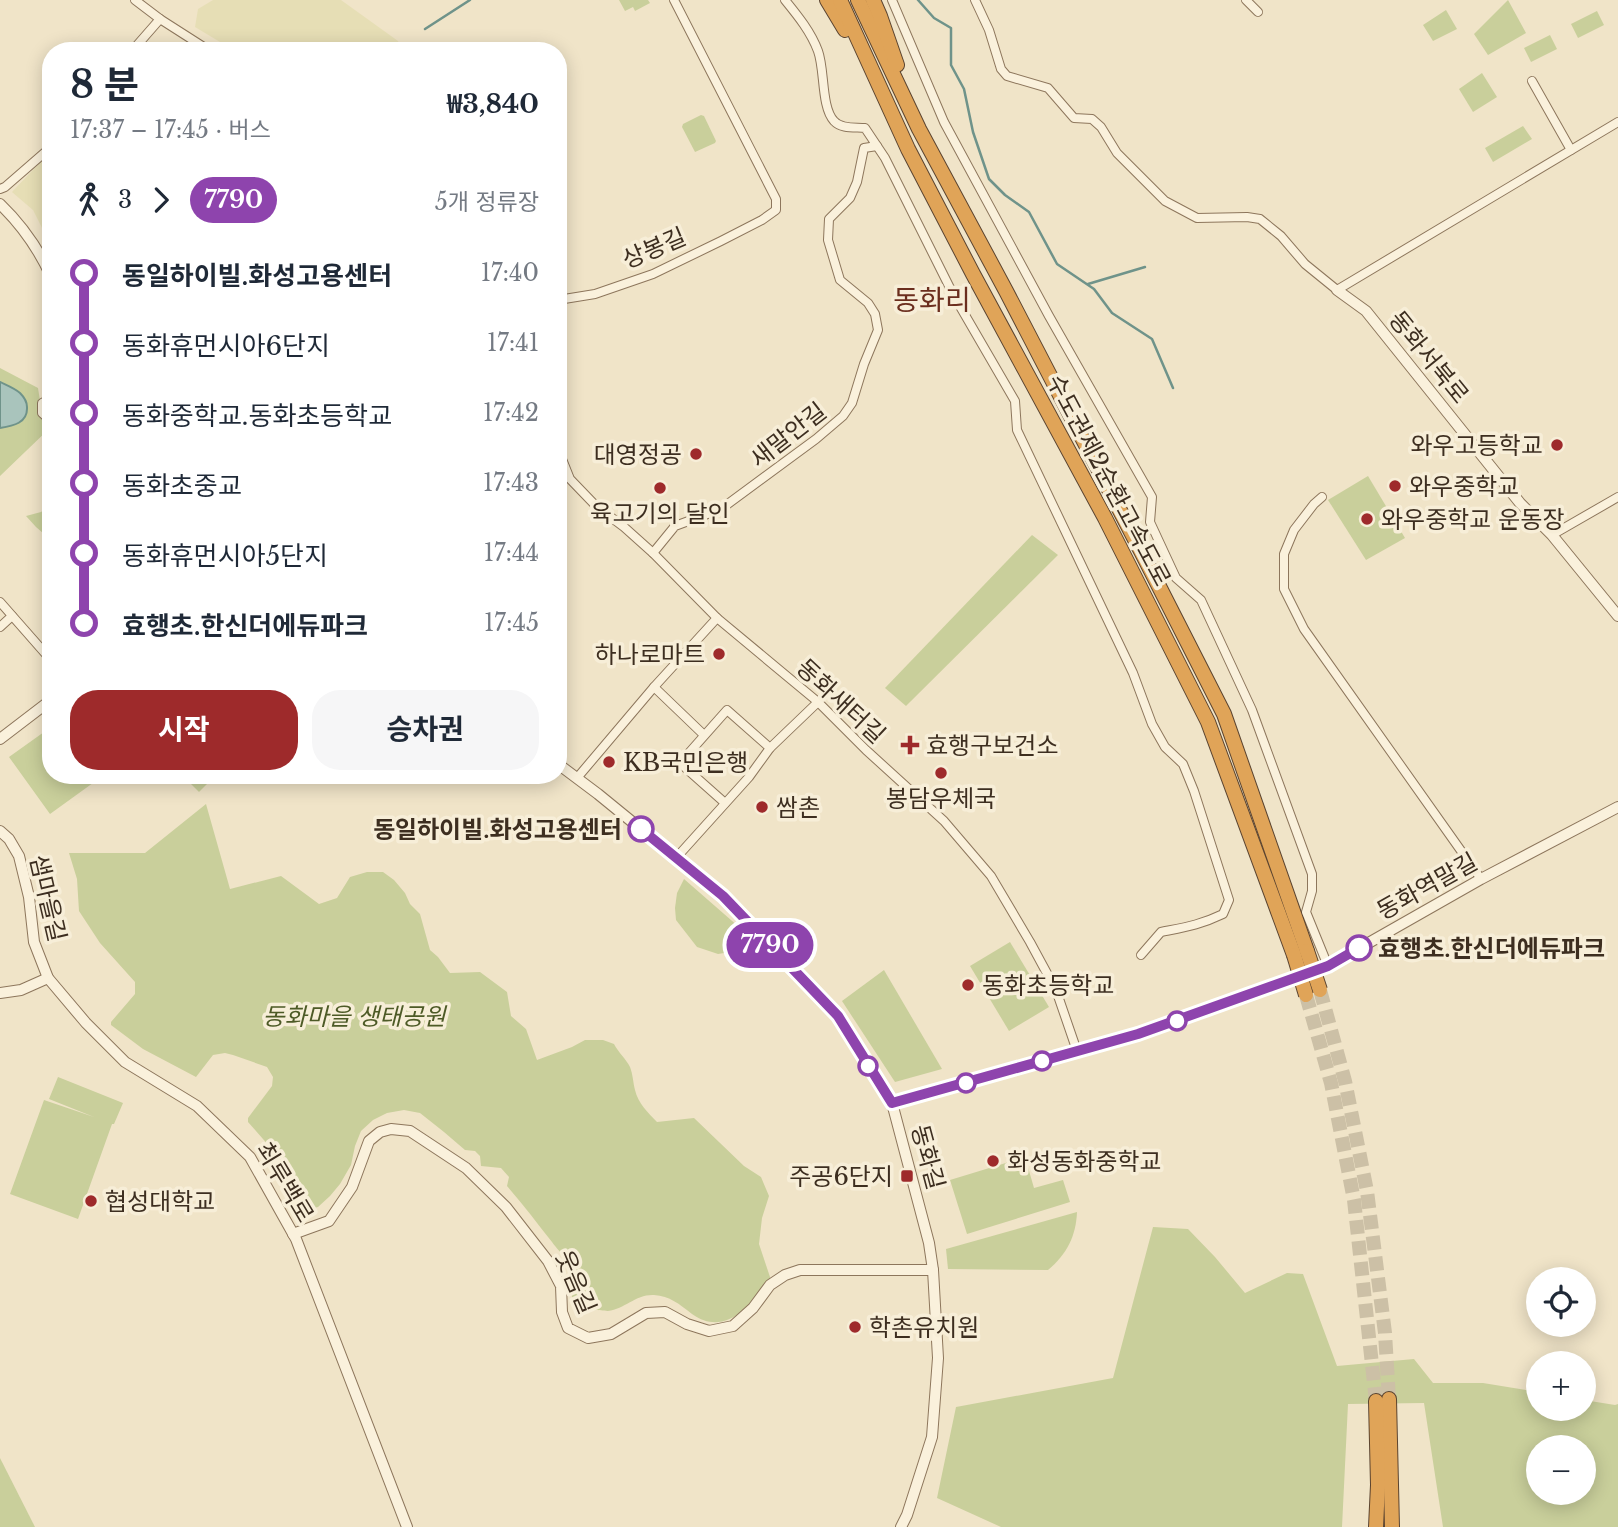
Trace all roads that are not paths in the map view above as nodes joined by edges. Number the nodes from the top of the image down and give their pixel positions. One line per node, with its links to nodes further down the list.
1 (135, 0): 12 (street)
2 (674, 0): 26 (street, 상봉길)
3 (785, 0): 19 (street)
4 (827, 0): 16 (highway)
5 (840, 0): 16 (highway, 수도권제2순환고속도로)
6 (858, 0): 18 (highway, 수도권제2순환고속도로)
7 (873, 0): 18 (highway)
8 (892, 0): 53 (street)
9 (975, 0): 25 (street)
10 (1246, 0): 11 (street)
11 (1258, 12)
12 (160, 19): 13 (street); 14 (street)
13 (140, 42)
14 (196, 42)
15 (1532, 81): 20 (street)
16 (876, 82): 51 (highway, 수도권제2순환고속도로)
17 (1618, 121): 20 (street)
18 (919, 129): 51 (highway, 수도권제2순환고속도로)
19 (877, 146): 31 (street, 새말안길); 52 (street)
20 (1571, 150): 25 (street)
21 (42, 155): 22 (street)
22 (0, 189)
23 (0, 204): 24 (street)
24 (42, 261)
25 (1337, 290): 30 (street, 동화서북로)
26 (567, 298)
27 (567, 472): 31 (street, 동화새터길)
28 (1322, 497): 50 (street)
29 (1618, 497): 30 (street)
30 (1552, 535): 34 (street, 동화서북로)
31 (653, 553): 35 (street, 동화새터길)
32 (0, 602): 33 (street)
33 (12, 615): 36 (street); 37 (street)
34 (1618, 616)
35 (717, 618): 38 (street); 39 (street, 동화새터길)
36 (0, 627)
37 (42, 650)
38 (654, 687): 41 (street); 45 (street)
39 (818, 702): 43 (street); 57 (street, 동화새터길)
40 (42, 707): 42 (street)
41 (704, 735): 43 (street); 46 (street)
42 (0, 739)
43 (770, 748): 46 (street)
44 (567, 771): 45 (street, 동화길)
45 (577, 778): 49 (street, 동화길)
46 (725, 803): 49 (street)
47 (1618, 807): 50 (street, 동화역말길)
48 (0, 831): 54 (street, 샘마을길)
49 (676, 858): 58 (street, 동화길)
50 (1481, 879): 53 (street, 동화역말길)
51 (1300, 953): 56 (highway, 수도권제2순환고속도로, bridge)
52 (1141, 955)
53 (1328, 966): 57 (street, 동화역말길)
54 (48, 978): 55 (street); 59 (street, 최루백로)
55 (0, 993)
56 (1313, 993)
57 (1077, 1051): 58 (street, 동화역말길)
58 (892, 1103): 60 (street, 동화길)
59 (293, 1234): 60 (street, 웃음길); 61 (street, 최루백로)
60 (933, 1270): 62 (street, 동화길)
61 (407, 1527)
62 (901, 1527)
63 (1376, 1527): 64 (highway)
64 (1392, 1527)

